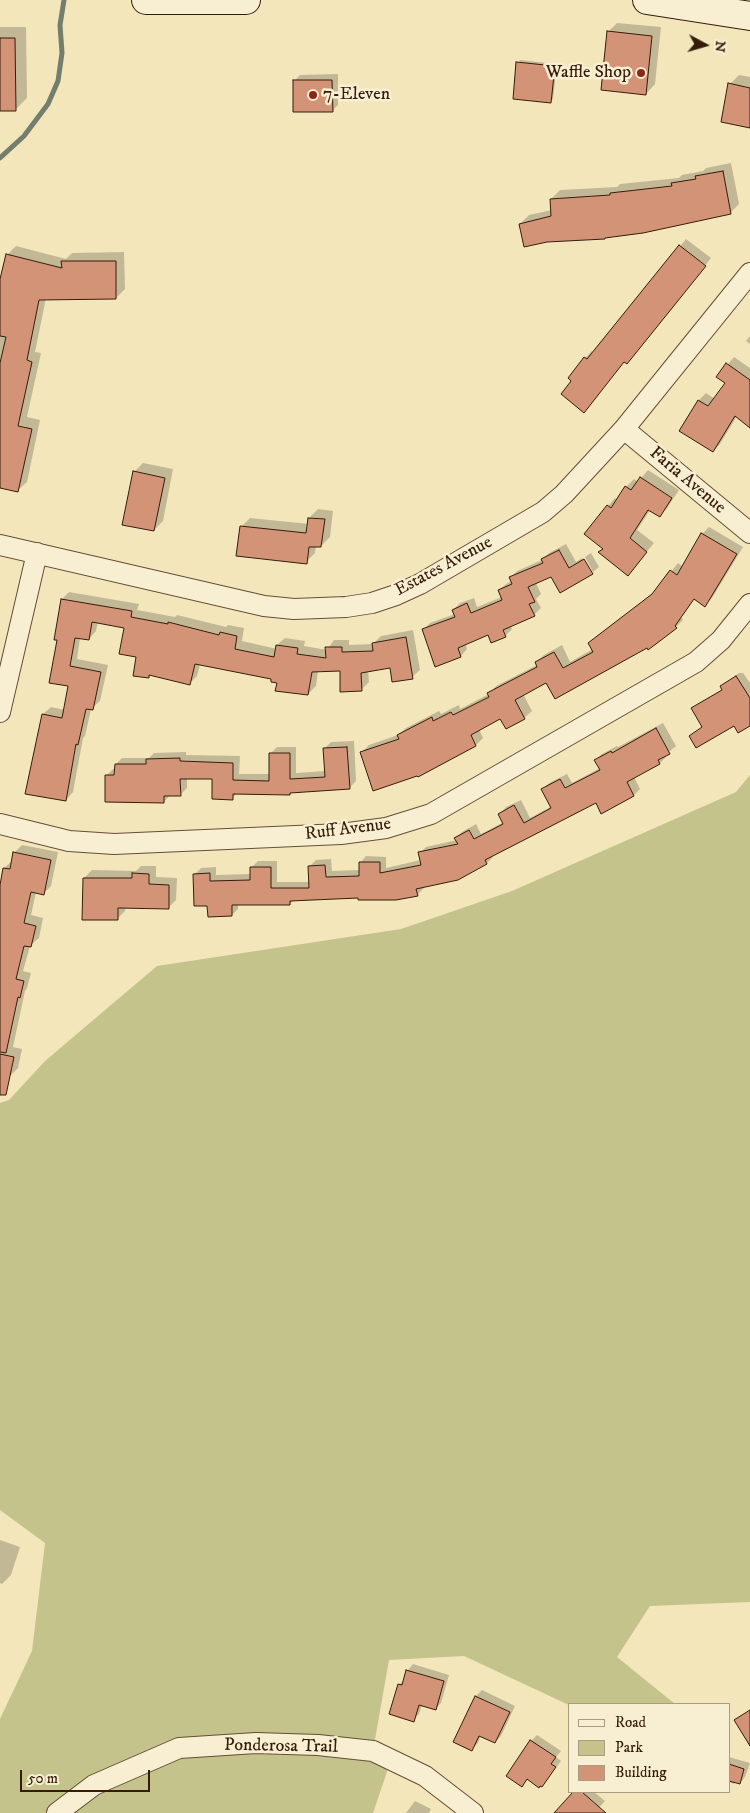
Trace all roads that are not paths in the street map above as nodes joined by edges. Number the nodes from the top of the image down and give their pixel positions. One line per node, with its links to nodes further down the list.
1 (146, 0): 2 (main road)
2 (246, 0)
3 (647, 0): 4 (main road)
4 (750, 16)
5 (750, 273): 6 (street, Estates Avenue)
6 (624, 429): 7 (street, Faria Avenue); 9 (street, Estates Avenue)
7 (750, 533)
8 (0, 545): 9 (street, Estates Avenue)
9 (37, 553): 11 (street)
10 (750, 604): 12 (street, Ruff Avenue)
11 (0, 712)
12 (0, 824)
13 (57, 1813): 14 (street, Ponderosa Trail)
14 (473, 1813)

